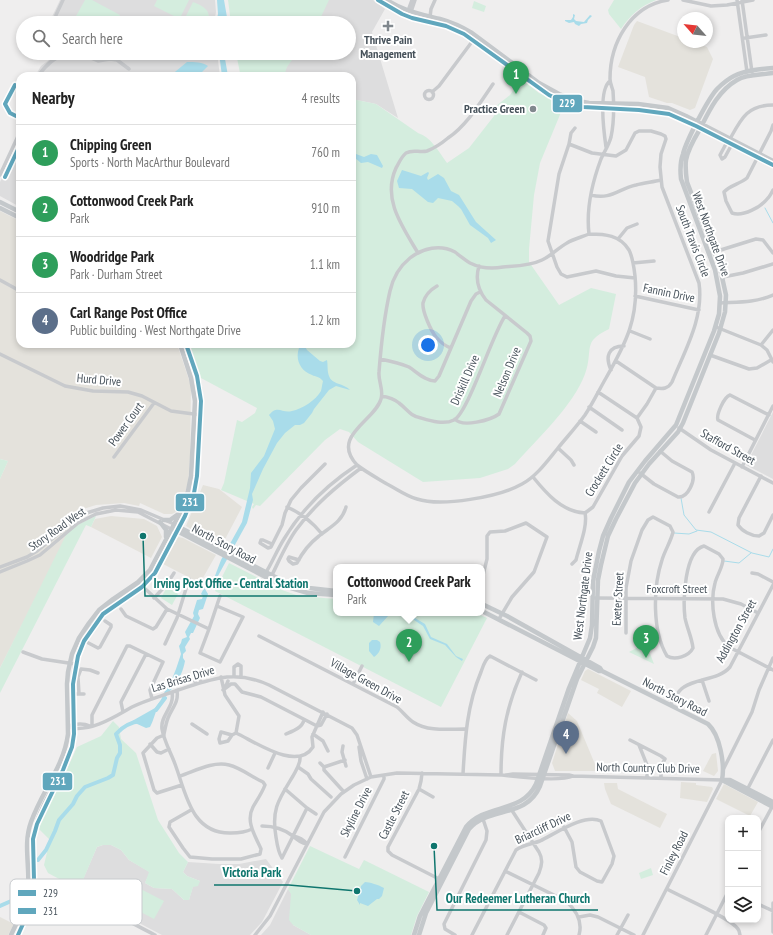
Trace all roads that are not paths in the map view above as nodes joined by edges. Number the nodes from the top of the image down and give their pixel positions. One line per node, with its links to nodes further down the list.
1 (64, 0): 11 (street)
2 (378, 0): 9 (main road)
3 (414, 0): 10 (street)
4 (435, 0): 12 (street)
5 (668, 0): 26 (street)
6 (683, 0): 8 (street)
7 (753, 0): 8 (street)
8 (740, 1): 14 (street); 16 (street)
9 (389, 3): 10 (main road); 15 (main road)
10 (410, 11): 12 (main road)
11 (56, 16)
12 (430, 16): 15 (main road)
13 (766, 35): 14 (street)
14 (747, 37): 16 (street); 24 (street)
15 (475, 38): 30 (street); 32 (main road)
16 (742, 38): 24 (street)
17 (53, 60): 23 (street)
18 (96, 60): 19 (street)
19 (110, 60)
20 (117, 60): 22 (street)
21 (773, 68): 24 (main road, West Northgate Drive)
22 (129, 69)
23 (41, 72)
24 (749, 73): 25 (main road, West Northgate Drive); 34 (main road, West Northgate Drive); 37 (main road, West Northgate Drive)
25 (773, 73)
26 (610, 81): 28 (street); 29 (street)
27 (493, 84): 63 (street)
28 (605, 89): 29 (street); 32 (street)
29 (612, 90): 33 (street)
30 (432, 92)
31 (773, 105): 45 (street)
32 (604, 107): 33 (main road); 36 (street)
33 (613, 107): 35 (main road); 39 (street)
34 (702, 113): 35 (main road); 37 (main road, West Northgate Drive)
35 (686, 118): 37 (main road); 43 (main road)
36 (604, 125): 39 (street); 41 (street)
37 (699, 125): 43 (main road, West Northgate Drive); 45 (main road); 64 (main road, West Northgate Drive)
38 (773, 125): 49 (street)
39 (612, 126): 42 (street)
40 (575, 128): 46 (street)
41 (604, 135): 42 (street); 47 (street)
42 (612, 135): 47 (street)
43 (690, 137): 64 (main road, West Northgate Drive)
44 (16, 140): 52 (street)
45 (729, 142): 49 (main road)
46 (569, 144): 48 (street); 65 (street)
47 (606, 148): 48 (street)
48 (603, 155): 53 (street, South Travis Circle); 55 (street)
49 (758, 156): 50 (main road); 51 (main road); 54 (street)
50 (773, 161)
51 (773, 165)
52 (0, 175)
53 (660, 180): 55 (street); 80 (street, South Travis Circle)
54 (773, 190)
55 (591, 195): 61 (street)
56 (0, 202): 58 (main road)
57 (0, 208): 59 (main road)
58 (16, 210)
59 (16, 216)
60 (637, 224): 62 (street)
61 (589, 234): 62 (street); 65 (street)
62 (618, 238): 68 (street)
63 (418, 252): 70 (street); 93 (street)
64 (712, 253): 66 (street); 71 (main road, West Northgate Drive); 79 (main road, West Northgate Drive)
65 (552, 254): 70 (street); 72 (street)
66 (773, 254)
67 (654, 261): 68 (street)
68 (634, 263): 72 (street)
69 (773, 264): 71 (street)
70 (479, 266): 76 (street)
71 (722, 277): 79 (main road, West Northgate Drive)
72 (635, 278): 78 (street)
73 (0, 280): 75 (street)
74 (437, 286): 90 (street)
75 (16, 288)
76 (480, 292): 81 (street, Nelson Drive); 90 (street)
77 (773, 295): 79 (street)
78 (635, 296): 80 (street, Fannin Drive); 84 (street)
79 (723, 303): 82 (main road, West Northgate Drive)
80 (699, 310): 97 (street, South Travis Circle)
81 (505, 316): 107 (street, Driskill Drive); 107 (street, Nelson Drive)
82 (718, 327): 86 (street); 92 (main road, West Northgate Drive); 109 (main road, West Northgate Drive)
83 (773, 330): 86 (street)
84 (630, 331): 85 (street); 87 (street)
85 (650, 339)
86 (760, 345): 95 (street)
87 (624, 346): 94 (street); 96 (street)
88 (181, 348): 103 (main road)
89 (188, 348): 104 (main road)
90 (452, 348): 93 (street)
91 (0, 354): 100 (street, Hurd Drive)
92 (710, 354): 95 (street); 110 (main road, West Northgate Drive)
93 (380, 359): 99 (street)
94 (616, 361): 96 (street); 97 (street)
95 (772, 361)
96 (611, 370): 98 (street)
97 (656, 388): 106 (street)
98 (598, 392): 102 (street); 106 (street)
99 (382, 396): 107 (street, Driskill Drive); 120 (street)
100 (154, 403): 103 (street, Hurd Drive); 117 (street, Power Court)
101 (773, 406): 105 (street)
102 (589, 407): 108 (street); 111 (street)
103 (195, 414): 104 (street, Hurd Drive); 116 (main road)
104 (201, 414): 127 (main road)
105 (769, 415): 113 (street); 113 (street)
106 (637, 418): 133 (street, Crockett Circle)
107 (455, 419)
108 (580, 421): 112 (street); 114 (street)
109 (676, 425): 110 (street, Stafford Street); 124 (main road, West Northgate Drive)
110 (680, 429): 115 (main road, West Northgate Drive); 118 (street, Stafford Street)
111 (622, 430)
112 (596, 432)
113 (756, 440): 122 (street)
114 (558, 448): 121 (street); 125 (street)
115 (660, 452): 124 (main road, West Northgate Drive); 124 (street)
116 (192, 456): 127 (main road); 132 (main road)
117 (114, 457)
118 (735, 463): 122 (street, Stafford Street); 131 (street)
119 (325, 464): 129 (street)
120 (357, 465): 123 (street); 134 (street)
121 (574, 465)
122 (742, 466): 126 (street, Stafford Street)
123 (361, 468): 125 (street); 136 (street)
124 (639, 472): 167 (main road, West Northgate Drive)
125 (533, 476): 133 (street, Crockett Circle)
126 (761, 476): 128 (street, Stafford Street); 135 (street)
127 (196, 481): 142 (main road)
128 (773, 483)
129 (287, 507): 134 (street); 146 (street)
130 (346, 507): 143 (street)
131 (709, 512)
132 (180, 513): 137 (main road); 140 (main road)
133 (585, 513): 152 (street)
134 (301, 515): 136 (street); 139 (street)
135 (773, 515)
136 (306, 518): 141 (street); 143 (street)
137 (162, 521): 138 (street, Story Road West); 140 (street, Story Road West); 145 (main road)
138 (76, 522): 153 (street, Story Road West); 154 (street, Story Road West)
139 (294, 525): 141 (street); 144 (street)
140 (173, 526): 142 (main road, North Story Road); 145 (main road)
141 (298, 528): 147 (street)
142 (178, 529): 157 (main road, North Story Road); 160 (main road)
143 (322, 534): 150 (street)
144 (283, 540): 147 (street); 148 (street)
145 (165, 541): 160 (main road)
146 (272, 544)
147 (288, 544): 149 (street)
148 (276, 554): 149 (street); 157 (street)
149 (281, 557): 158 (street)
150 (299, 560)
151 (485, 564): 179 (street)
152 (572, 564)
153 (0, 567)
154 (0, 572)
155 (174, 573): 166 (street)
156 (752, 574): 162 (street)
157 (265, 575): 158 (main road, North Story Road)
158 (270, 577): 161 (main road, North Story Road)
159 (189, 579): 181 (street)
160 (139, 583): 166 (street); 170 (main road); 180 (main road)
161 (282, 583): 163 (main road, North Story Road); 164 (main road, North Story Road)
162 (773, 583): 178 (street, Addington Street)
163 (333, 591)
164 (333, 595)
165 (220, 596): 173 (street)
166 (154, 598): 176 (street)
167 (595, 598): 168 (street, Foxcroft Street); 193 (main road, West Northgate Drive)
168 (626, 598): 169 (street, Foxcroft Street); 169 (street, Exeter Street); 185 (street, Exeter Street)
169 (655, 598): 171 (street, Foxcroft Street); 171 (street)
170 (112, 599): 180 (main road); 187 (main road)
171 (684, 599): 172 (street, Foxcroft Street); 172 (street)
172 (713, 599): 178 (street, Foxcroft Street); 190 (street)
173 (217, 606): 184 (street); 184 (street)
174 (485, 606): 179 (main road, North Story Road)
175 (121, 609): 176 (street)
176 (167, 609): 181 (street)
177 (485, 612): 182 (main road, North Story Road)
178 (758, 613): 190 (street, Addington Street)
179 (502, 614): 182 (street); 193 (main road, North Story Road)
180 (102, 615): 187 (main road)
181 (178, 615): 184 (street); 188 (street)
182 (499, 619): 193 (main road, North Story Road)
183 (106, 620): 187 (street)
184 (210, 629)
185 (626, 633)
186 (259, 636): 208 (street, Village Green Drive)
187 (82, 639): 194 (main road)
188 (165, 644)
189 (22, 652): 194 (street)
190 (738, 652): 196 (street); 205 (street, Addington Street)
191 (146, 654): 217 (street); 220 (street); 226 (street)
192 (773, 658): 196 (street)
193 (583, 661): 219 (main road, North Story Road); 258 (main road, West Northgate Drive)
194 (72, 664): 214 (main road); 224 (main road)
195 (362, 666): 208 (street)
196 (768, 667): 197 (street); 243 (street)
197 (773, 670)
198 (522, 672): 204 (street); 228 (street); 256 (street)
199 (98, 673): 215 (street)
200 (234, 676): 202 (street, Las Brisas Drive); 202 (street); 203 (street, Las Brisas Drive)
201 (221, 677): 203 (street, Las Brisas Drive); 206 (street, Las Brisas Drive); 209 (street)
202 (241, 677): 221 (street, Las Brisas Drive)
203 (227, 679): 209 (street); 210 (street)
204 (536, 680)
205 (702, 680): 218 (street); 219 (street, Addington Street)
206 (201, 682): 207 (street, Las Brisas Drive); 207 (street)
207 (196, 684): 212 (street, Las Brisas Drive)
208 (353, 684): 228 (street, Village Green Drive)
209 (222, 685): 211 (street)
210 (230, 685): 211 (street); 222 (street)
211 (223, 690): 229 (street)
212 (177, 691): 213 (street, Las Brisas Drive); 233 (street)
213 (172, 692): 217 (street, Las Brisas Drive); 233 (street)
214 (72, 694): 215 (street); 225 (main road)
215 (79, 694): 216 (street)
216 (84, 694)
217 (152, 699): 220 (street, Las Brisas Drive)
218 (709, 701)
219 (670, 705): 245 (main road, North Story Road)
220 (122, 712): 226 (street, Las Brisas Drive)
221 (325, 713): 227 (street); 259 (street, Las Brisas Drive)
222 (304, 720): 227 (street); 231 (street)
223 (192, 724): 230 (street)
224 (68, 726): 225 (street); 285 (main road)
225 (73, 726): 226 (street, Las Brisas Drive); 286 (main road)
226 (91, 726)
227 (317, 726): 232 (street)
228 (465, 729): 254 (street)
229 (236, 733): 234 (street); 242 (street)
230 (207, 734)
231 (286, 734)
232 (313, 734): 241 (street); 244 (street)
233 (164, 735): 237 (street); 240 (street)
234 (232, 735)
235 (630, 740): 238 (street)
236 (773, 740): 266 (street)
237 (150, 744): 240 (street); 263 (street)
238 (639, 745): 260 (street); 261 (street)
239 (343, 746): 246 (street)
240 (169, 749): 257 (street)
241 (328, 751)
242 (275, 753): 244 (street); 251 (street)
243 (731, 755): 245 (street); 252 (street)
244 (300, 756): 249 (street)
245 (722, 759): 252 (main road, North Story Road)
246 (345, 760): 248 (street); 250 (street)
247 (320, 762): 250 (street)
248 (346, 766)
249 (298, 767): 264 (street); 268 (street)
250 (324, 767): 267 (street)
251 (268, 768)
252 (723, 770): 262 (main road, North Story Road)
253 (422, 773): 254 (street, North Country Club Drive); 255 (street, North Country Club Drive); 265 (street, Castle Street)
254 (463, 774): 256 (street, North Country Club Drive)
255 (384, 775): 259 (street, North Country Club Drive); 288 (street, Skyline Drive)
256 (503, 775): 258 (street, North Country Club Drive)
257 (180, 776): 263 (street); 280 (street)
258 (542, 776): 260 (street, North Country Club Drive); 272 (main road, West Northgate Drive)
259 (369, 778): 267 (street, North Country Club Drive)
260 (647, 778): 261 (street, North Country Club Drive)
261 (661, 778): 262 (street, North Country Club Drive)
262 (722, 780): 266 (main road); 293 (street, Finley Road)
263 (182, 785): 273 (street)
264 (285, 789): 271 (street); 277 (street)
265 (418, 789): 269 (street); 291 (street, Castle Street)
266 (747, 791): 270 (main road)
267 (344, 792): 284 (street, North Country Club Drive)
268 (331, 797)
269 (433, 797)
270 (773, 805): 279 (street)
271 (307, 808): 274 (street); 281 (street)
272 (511, 808): 275 (main road, West Northgate Drive); 282 (main road, West Northgate Drive); 283 (street)
273 (192, 810): 280 (street); 280 (street)
274 (316, 814)
275 (483, 818): 282 (main road, West Northgate Drive); 311 (street)
276 (262, 826): 277 (street)
277 (274, 826): 281 (street); 281 (street)
278 (564, 827): 278 (street, Briarcliff Drive); 283 (street, Briarcliff Drive)
279 (761, 827)
280 (252, 829)
281 (293, 836): 284 (street)
282 (463, 837): 291 (main road, West Northgate Drive)
283 (533, 843): 289 (street, Briarcliff Drive); 292 (street)
284 (307, 844): 308 (street, North Country Club Drive)
285 (26, 851): 286 (main road); 287 (main road)
286 (32, 852): 287 (main road)
287 (29, 857): 290 (main road)
288 (345, 857)
289 (505, 870): 292 (street); 312 (street, Briarcliff Drive)
290 (30, 879)
291 (441, 880): 309 (main road, West Northgate Drive); 310 (main road, West Northgate Drive)
292 (533, 885): 298 (street); 301 (street)
293 (667, 889): 300 (street); 318 (street, Finley Road)
294 (725, 898): 300 (street)
295 (773, 903): 297 (street)
296 (761, 905): 297 (street)
297 (773, 911): 305 (street)
298 (519, 912): 313 (street); 314 (street)
299 (628, 915): 303 (street)
300 (717, 915): 319 (street); 320 (street)
301 (578, 917): 303 (street); 315 (street)
302 (136, 925): 307 (street)
303 (621, 928): 316 (street); 317 (street)
304 (16, 932): 306 (main road)
305 (773, 932)
306 (11, 935)
307 (155, 935)
308 (256, 935)
309 (414, 935)
310 (419, 935)
311 (455, 935)
312 (472, 935)
313 (507, 935)
314 (543, 935)
315 (579, 935)
316 (617, 935)
317 (634, 935)
318 (643, 935)
319 (706, 935)
320 (740, 935)

